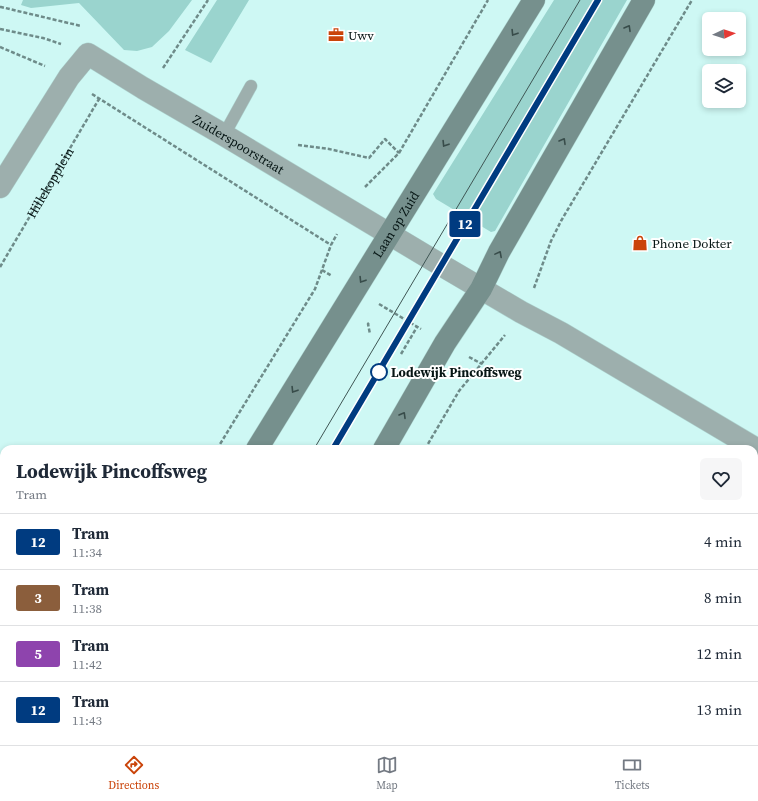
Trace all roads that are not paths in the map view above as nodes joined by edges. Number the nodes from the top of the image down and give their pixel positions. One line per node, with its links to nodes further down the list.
1 (534, 0): 6 (main road, Laan op Zuid, one-way to 6)
2 (644, 0): 7 (main road, one-way to 2)
3 (251, 86): 4 (lane)
4 (224, 135): 5 (street, Zuiderspoorstraat); 6 (street, Zuiderspoorstraat)
5 (0, 187)
6 (390, 234): 7 (street); 8 (main road, Laan op Zuid, one-way to 8)
7 (480, 288): 9 (main road, one-way to 7); 10 (street)
8 (259, 445)
9 (386, 445)
10 (750, 445)

